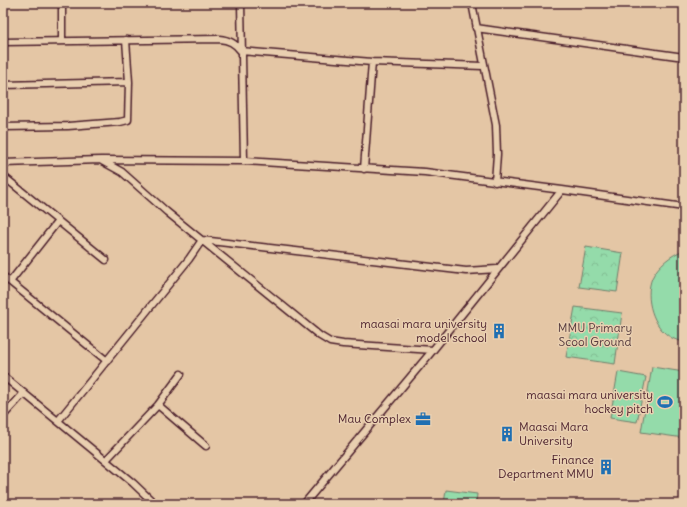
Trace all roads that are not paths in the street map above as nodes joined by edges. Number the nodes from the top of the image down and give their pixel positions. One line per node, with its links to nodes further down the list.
1 (62, 3): 5 (street)
2 (241, 3): 8 (street)
3 (472, 3): 4 (street)
4 (476, 28): 9 (street); 11 (street)
5 (62, 40): 6 (street); 7 (street)
6 (126, 40): 8 (street); 12 (street)
7 (3, 42)
8 (241, 51): 10 (street); 16 (street)
9 (684, 57)
10 (372, 62): 11 (street); 18 (street)
11 (483, 66): 20 (street)
12 (129, 82): 13 (street); 14 (street)
13 (3, 85)
14 (3, 127)
15 (101, 160): 16 (street); 17 (street); 24 (street)
16 (244, 161): 18 (street)
17 (3, 163)
18 (364, 169): 20 (street)
19 (3, 176): 23 (street)
20 (494, 182): 21 (street)
21 (562, 190): 22 (street); 26 (street)
22 (684, 207)
23 (58, 221): 25 (street); 28 (street)
24 (202, 240): 26 (street); 29 (street); 30 (street)
25 (106, 260)
26 (497, 269): 29 (street)
27 (3, 276): 28 (street)
28 (10, 282): 30 (street)
29 (433, 350): 40 (street)
30 (107, 361): 36 (street)
31 (181, 374): 34 (street)
32 (3, 376): 33 (street)
33 (24, 393): 35 (street); 36 (street)
34 (158, 405): 37 (street); 38 (street)
35 (3, 416)
36 (58, 421): 38 (street)
37 (206, 446)
38 (106, 460): 39 (street)
39 (155, 504)
40 (304, 504)

